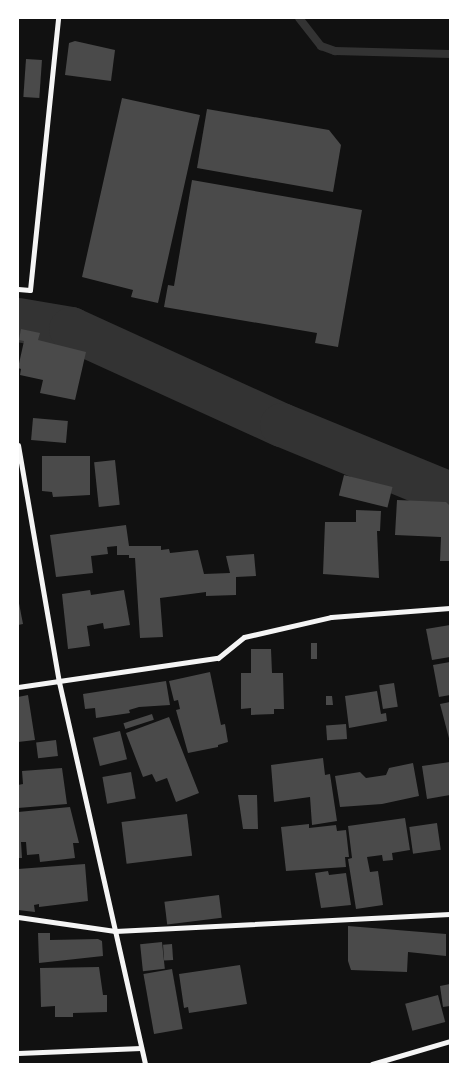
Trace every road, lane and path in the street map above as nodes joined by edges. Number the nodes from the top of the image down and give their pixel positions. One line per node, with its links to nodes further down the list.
1 (58, 18): 2 (street)
2 (18, 289)
3 (18, 445): 5 (street)
4 (450, 608): 5 (street)
5 (59, 682): 6 (street); 9 (street)
6 (18, 687)
7 (450, 914): 9 (street)
8 (18, 917): 9 (street)
9 (115, 931): 11 (street)
10 (450, 1041): 14 (street)
11 (142, 1048): 12 (street); 13 (street)
12 (18, 1053)
13 (145, 1064)
14 (372, 1064)

